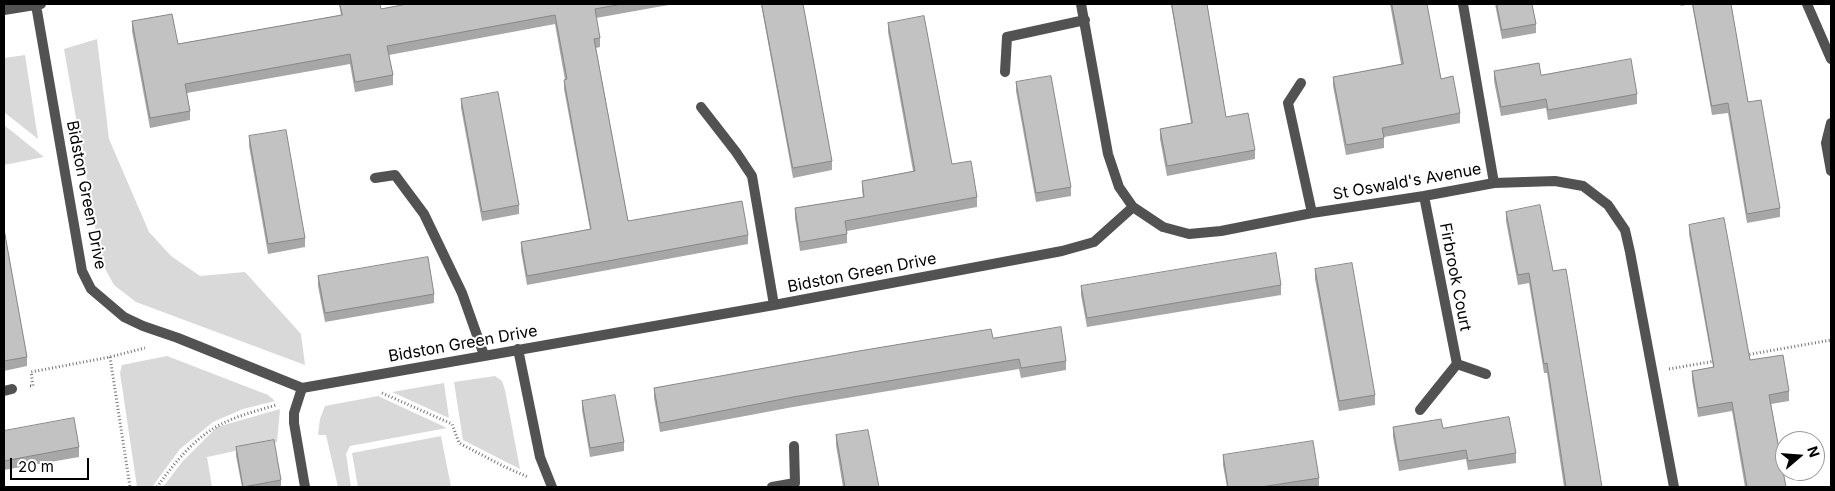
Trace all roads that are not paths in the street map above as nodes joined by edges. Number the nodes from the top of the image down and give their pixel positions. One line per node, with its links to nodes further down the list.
1 (39, 4): 5 (street); 23 (street, Bidston Green Drive)
2 (1081, 4): 6 (street, St Oswald's Avenue)
3 (1462, 4): 14 (street)
4 (1808, 4): 7 (street)
5 (4, 10)
6 (1084, 20): 8 (street); 16 (street, St Oswald's Avenue)
7 (1831, 59)
8 (1005, 72)
9 (1301, 83): 17 (street)
10 (700, 107): 18 (street)
11 (1831, 123): 12 (street)
12 (1831, 171)
13 (375, 178): 20 (street)
14 (1494, 183): 15 (street, St Oswald's Avenue); 29 (street, St Oswald's Avenue)
15 (1424, 196): 17 (street, St Oswald's Avenue); 21 (street, Firbrook Court)
16 (1133, 207): 17 (street, St Oswald's Avenue); 18 (street, Bidston Green Drive)
17 (1312, 213)
18 (774, 305): 19 (street, Bidston Green Drive)
19 (518, 349): 20 (street, Bidston Green Drive); 27 (street)
20 (484, 355): 23 (street, Bidston Green Drive)
21 (1457, 364): 22 (street); 24 (street)
22 (1486, 374)
23 (302, 388): 26 (street)
24 (1420, 410)
25 (794, 446): 28 (street)
26 (305, 487)
27 (551, 487)
28 (772, 487)
29 (1674, 487)

